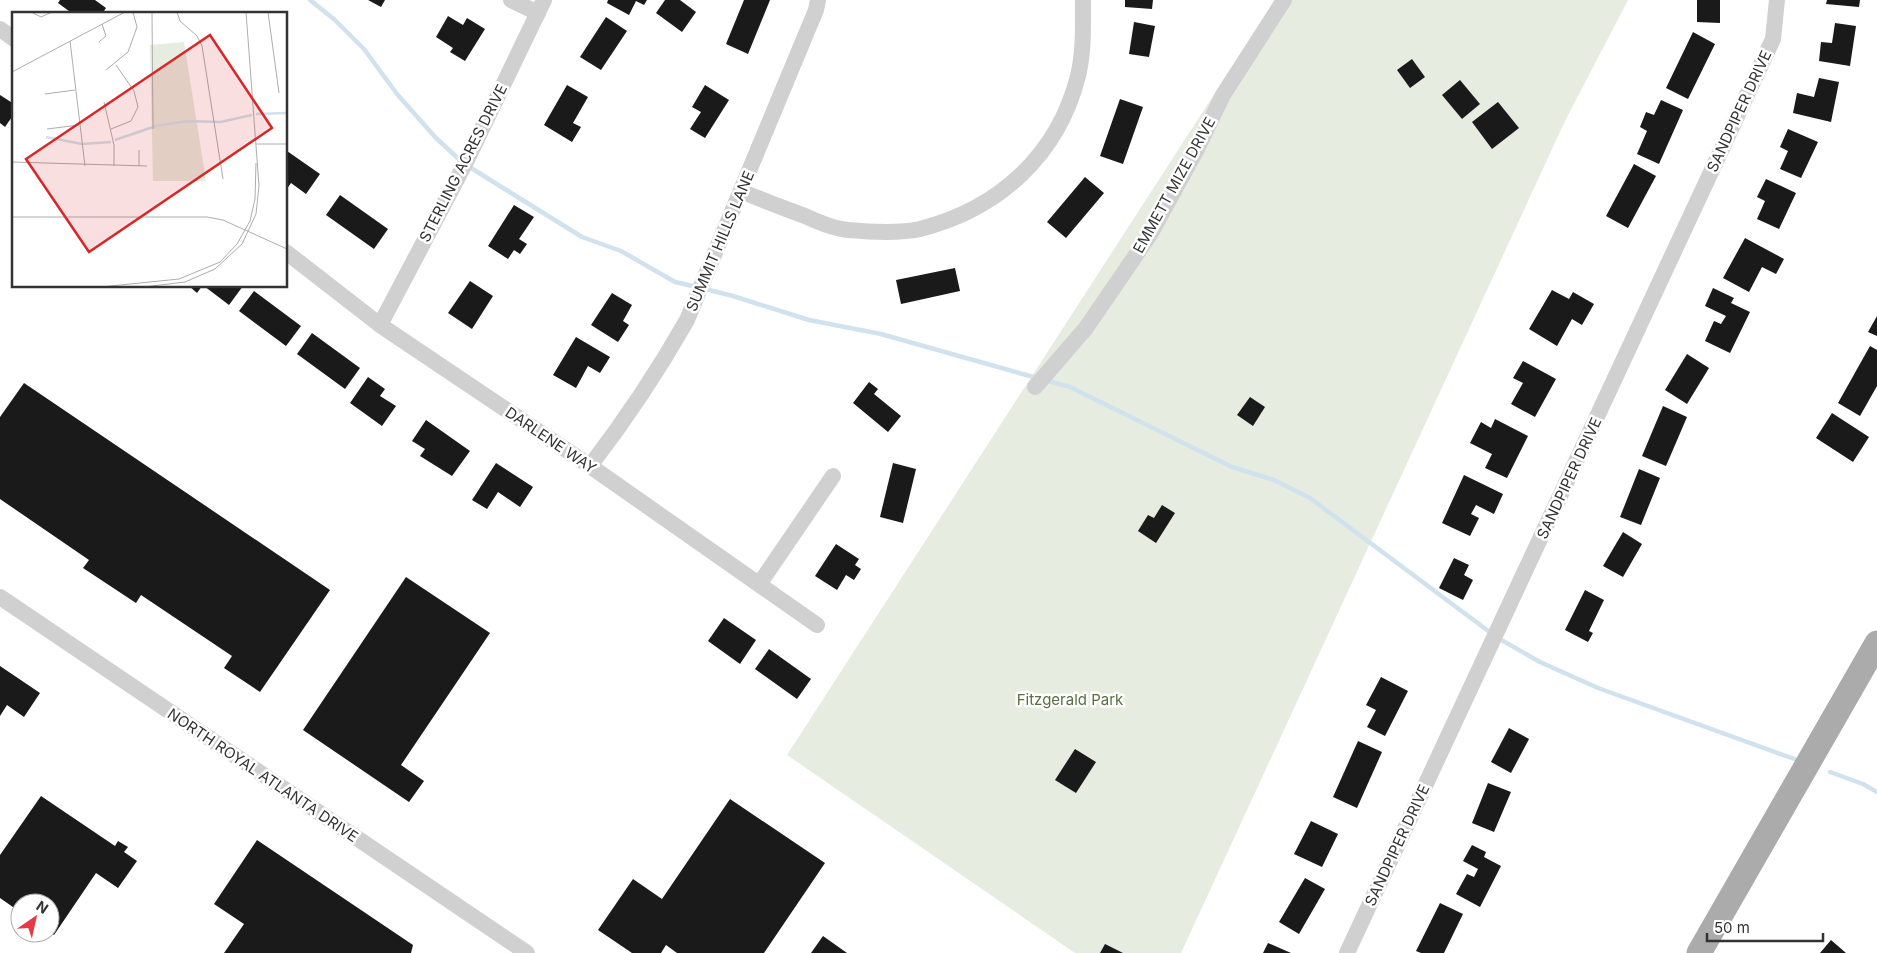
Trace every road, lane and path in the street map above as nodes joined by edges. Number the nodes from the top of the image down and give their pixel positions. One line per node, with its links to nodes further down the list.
1 (511, 0): 6 (street)
2 (818, 0): 9 (street, SUMMIT HILLS LANE)
3 (1083, 0): 9 (street)
4 (1284, 0): 12 (street, EMMETT MIZE DRIVE)
5 (1777, 0): 20 (street, SANDPIPER DRIVE)
6 (541, 7): 11 (street, STERLING ACRES DRIVE)
7 (0, 29): 8 (street)
8 (12, 38)
9 (741, 191): 13 (street, SUMMIT HILLS LANE)
10 (288, 254): 11 (street, DARLENE WAY)
11 (380, 325): 13 (street, DARLENE WAY)
12 (1035, 387)
13 (590, 466): 15 (street, DARLENE WAY)
14 (833, 476): 15 (street)
15 (760, 583): 17 (street, DARLENE WAY)
16 (0, 596): 19 (street, NORTH ROYAL ATLANTA DRIVE)
17 (817, 625)
18 (1877, 643): 21 (main road)
19 (527, 953)
20 (1347, 953)
21 (1699, 953)

